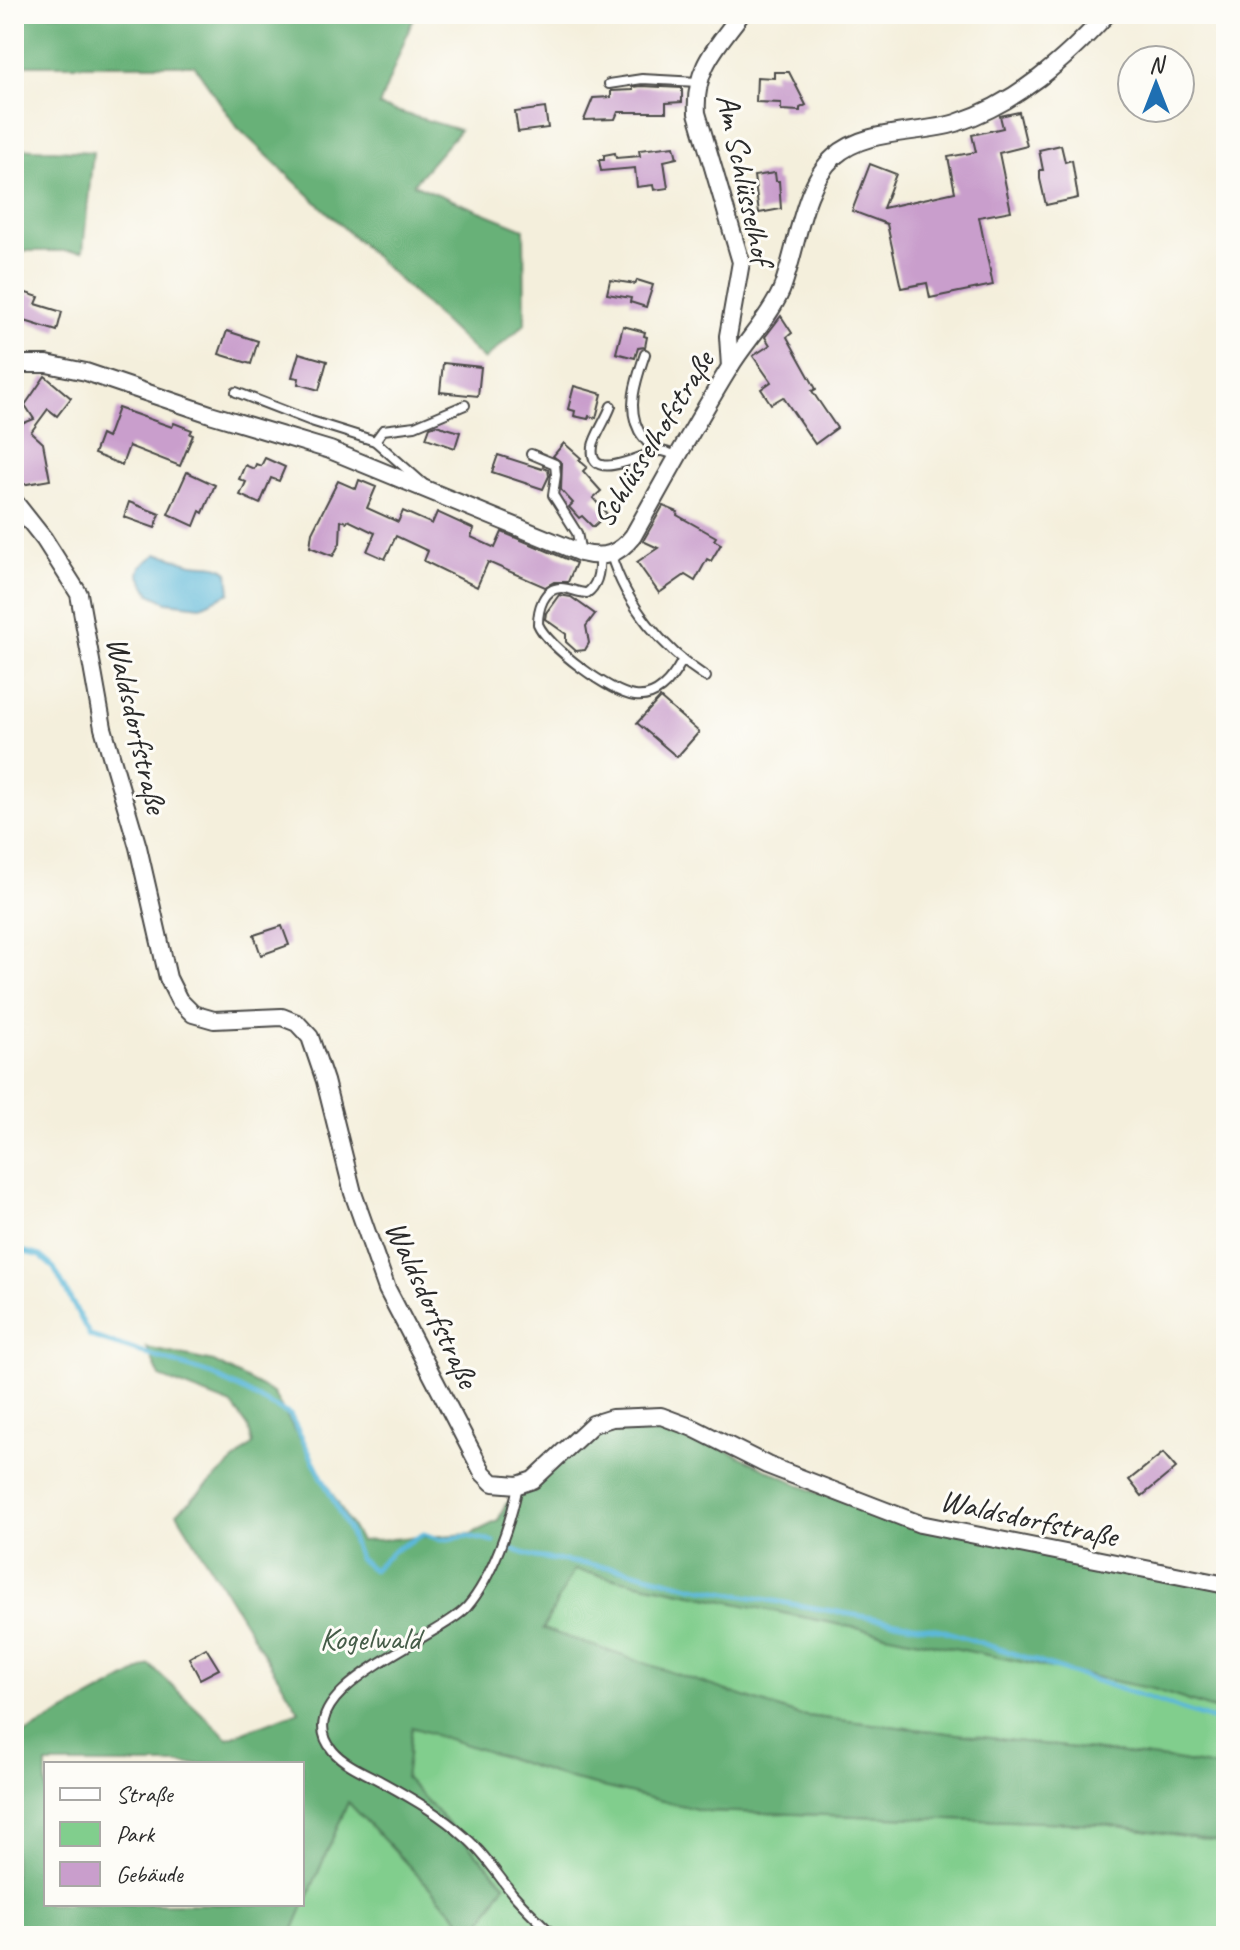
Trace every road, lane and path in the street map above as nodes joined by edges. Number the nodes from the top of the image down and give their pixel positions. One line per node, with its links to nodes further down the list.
1 (741, 14): 3 (street, Am Schlüsselhof)
2 (1107, 14): 7 (street, Schlüsselhofstraße)
3 (698, 82): 4 (lane); 7 (street, Am Schlüsselhof)
4 (609, 84)
5 (645, 354): 12 (lane)
6 (14, 364): 15 (street, Schlüsselhofstraße)
7 (730, 367): 14 (street, Schlüsselhofstraße)
8 (236, 392): 11 (lane)
9 (465, 405): 11 (lane)
10 (611, 406): 12 (lane)
11 (375, 441): 15 (lane)
12 (655, 452): 14 (lane)
13 (531, 454): 17 (lane)
14 (678, 458): 18 (street, Schlüsselhofstraße)
15 (429, 491): 17 (street, Schlüsselhofstraße)
16 (14, 501): 21 (street, Waldsdorfstraße)
17 (581, 553): 18 (street, Schlüsselhofstraße)
18 (605, 556): 19 (lane); 19 (lane)
19 (682, 661): 20 (lane)
20 (706, 677)
21 (518, 1485): 22 (street, Waldsdorfstraße); 23 (lane)
22 (1226, 1585)
23 (554, 1936)

